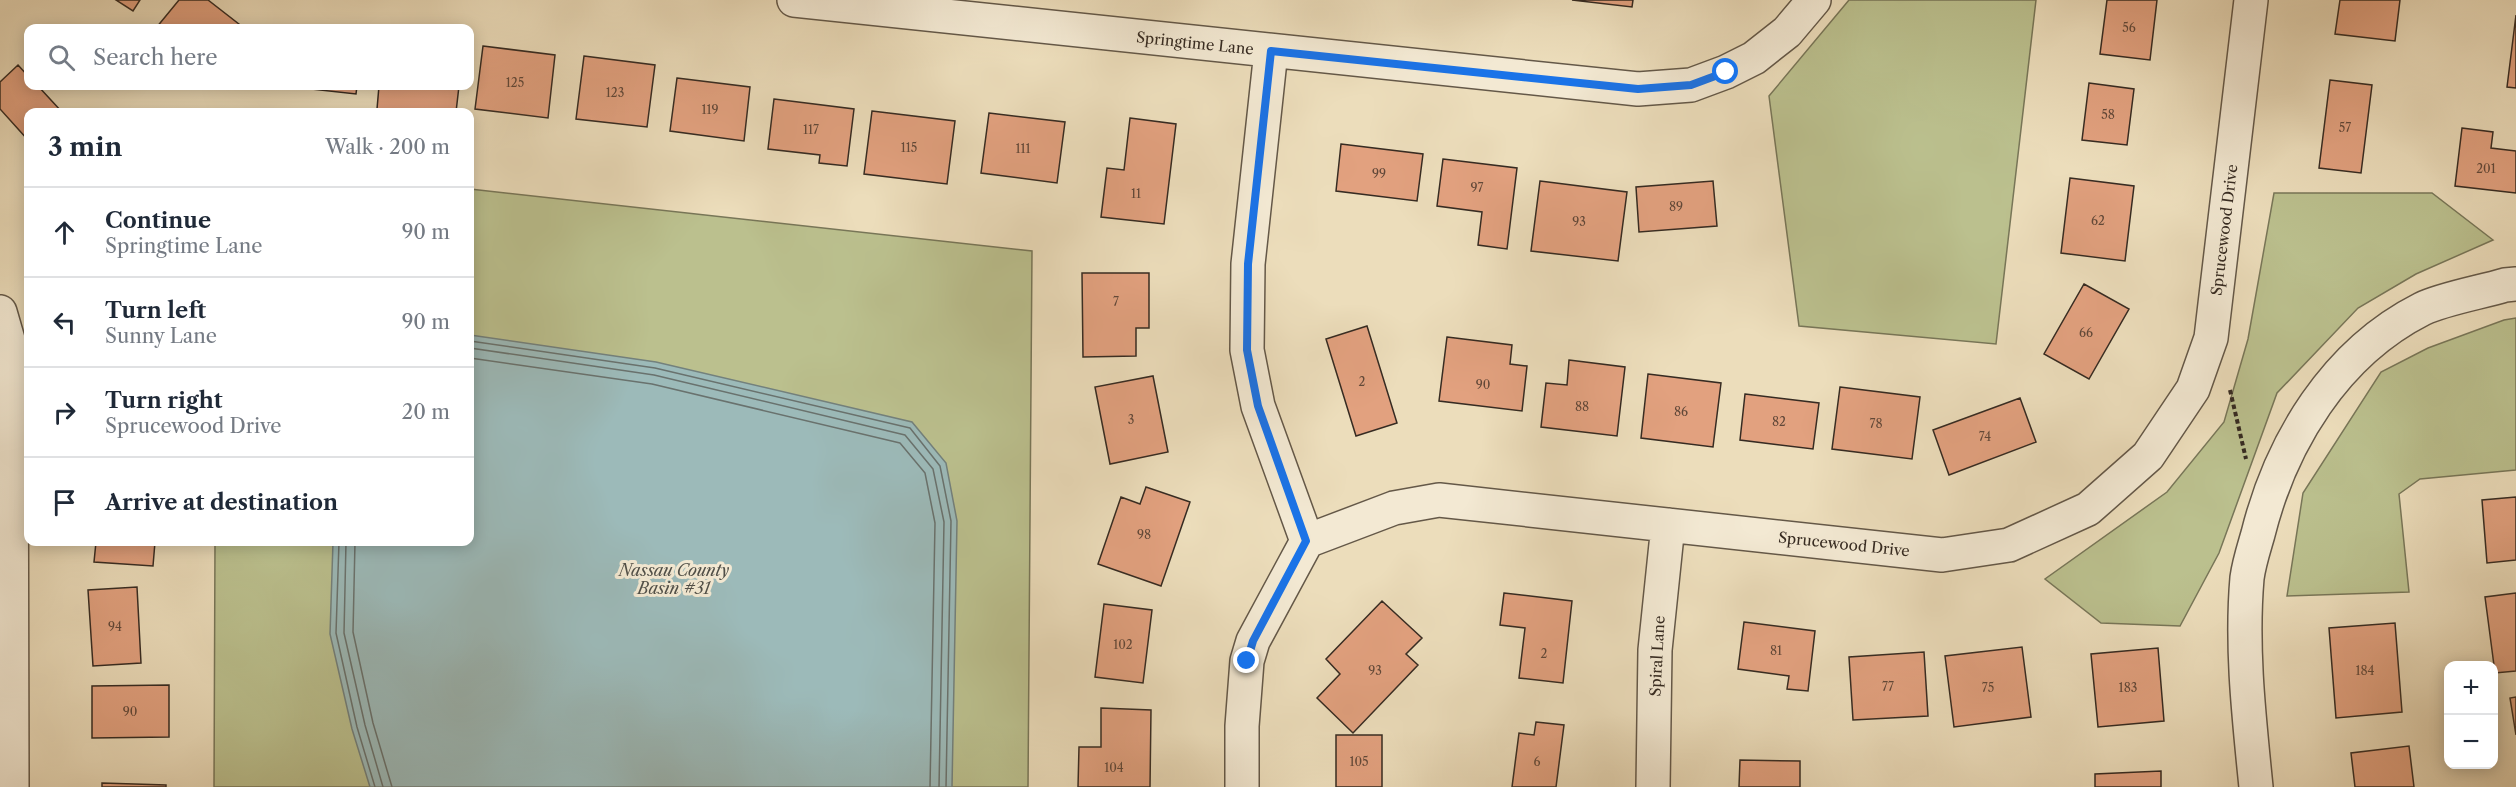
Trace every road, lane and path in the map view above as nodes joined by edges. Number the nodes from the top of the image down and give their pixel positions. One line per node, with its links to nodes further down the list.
1 (794, 0): 4 (street, Springtime Lane)
2 (1815, 0): 4 (street, Springtime Lane)
3 (2251, 0): 9 (street, Sprucewood Drive)
4 (1271, 51): 10 (street)
5 (2516, 284): 14 (street)
6 (0, 312): 11 (street)
7 (2229, 386): 8 (path)
8 (2247, 464)
9 (1668, 525): 10 (street, Sprucewood Drive); 13 (street, Spiral Lane)
10 (1306, 541): 12 (street)
11 (12, 787)
12 (1242, 787)
13 (1653, 787)
14 (2256, 787)

